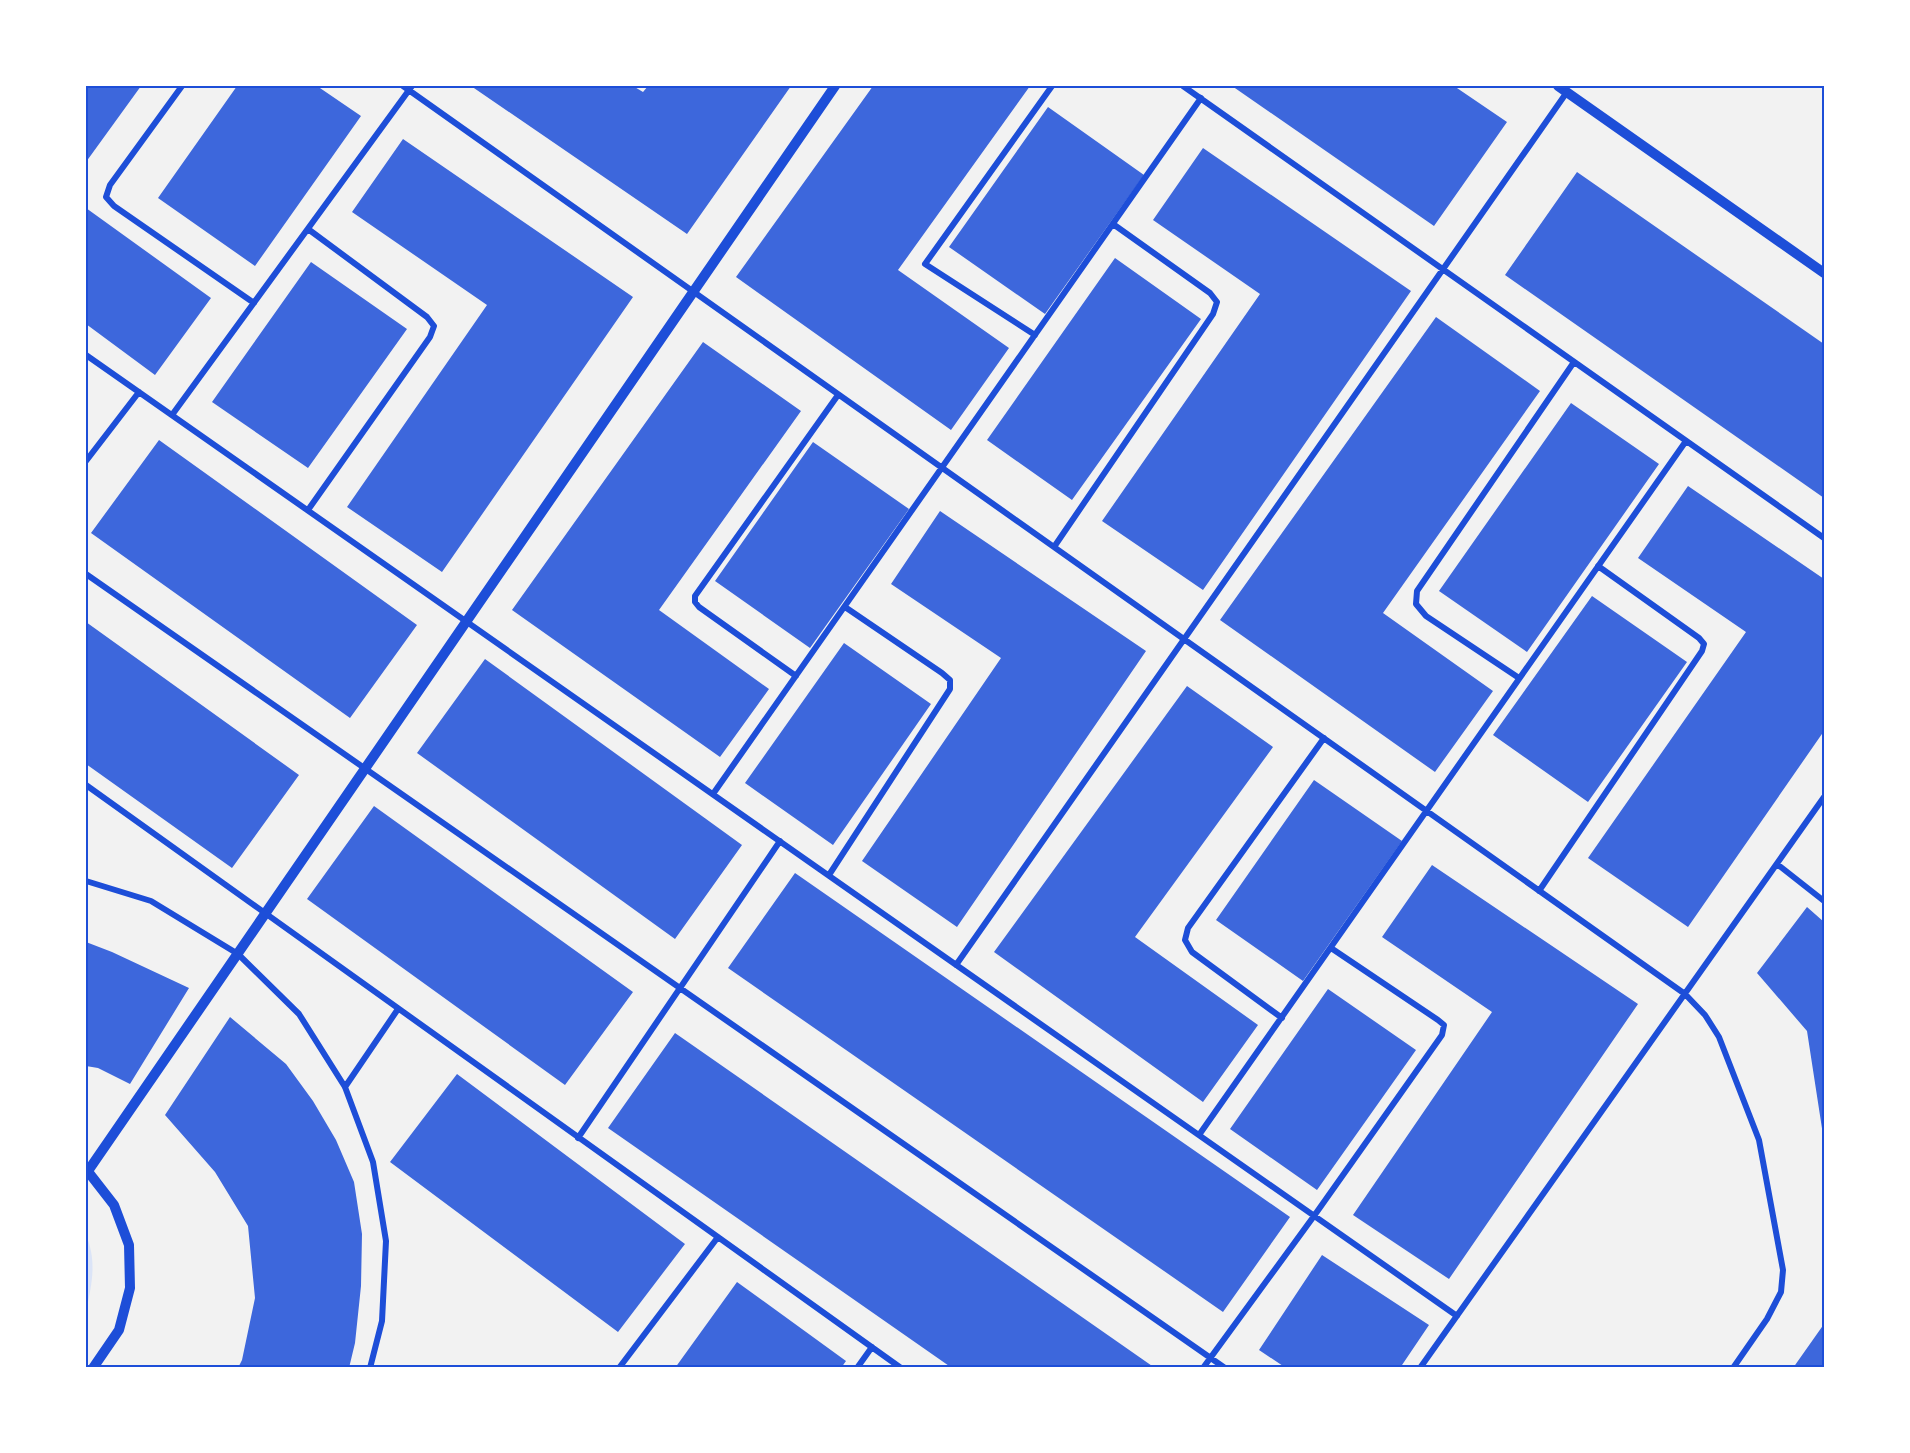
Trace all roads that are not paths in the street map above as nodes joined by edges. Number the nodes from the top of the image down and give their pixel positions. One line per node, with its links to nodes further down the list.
1 (182, 86): 14 (street)
2 (403, 86): 6 (street)
3 (835, 86): 13 (street)
4 (1052, 86): 15 (street)
5 (1183, 86): 8 (street)
6 (411, 88): 10 (street); 13 (street)
7 (1562, 89): 11 (street); 12 (street)
8 (1201, 98): 9 (street); 11 (street)
9 (1113, 224): 15 (street); 26 (street)
10 (308, 229): 14 (street); 24 (street)
11 (1443, 269): 17 (street); 31 (street)
12 (1824, 273)
13 (693, 292): 19 (street); 30 (street)
14 (254, 303): 20 (street)
15 (1035, 335): 23 (street)
16 (86, 355): 18 (street)
17 (1574, 362): 21 (street); 33 (street)
18 (139, 392): 20 (street); 22 (street)
19 (838, 395): 23 (street); 32 (street)
20 (172, 415): 24 (street)
21 (1686, 441): 25 (street); 27 (street)
22 (86, 461)
23 (942, 468): 26 (street); 29 (street)
24 (308, 510): 30 (street)
25 (1824, 538)
26 (1054, 547): 31 (street)
27 (1598, 566): 33 (street); 44 (street)
28 (86, 574): 35 (street)
29 (845, 607): 32 (street); 42 (street)
30 (466, 621): 35 (street); 37 (street)
31 (1184, 639): 34 (street); 49 (street)
32 (796, 676): 37 (street)
33 (1519, 678): 39 (street)
34 (1324, 738): 39 (street); 53 (street)
35 (365, 768): 46 (street); 50 (street)
36 (86, 785): 46 (street)
37 (713, 794): 40 (street)
38 (1824, 796): 41 (street)
39 (1426, 812): 44 (street); 47 (street)
40 (780, 841): 42 (street); 50 (street)
41 (1777, 864): 45 (street); 51 (street)
42 (828, 875): 49 (street)
43 (86, 881): 48 (street)
44 (1539, 891): 51 (street)
45 (1824, 901)
46 (265, 914): 48 (street); 52 (street)
47 (1331, 948): 53 (street); 58 (street)
48 (238, 954): 54 (street); 57 (street)
49 (956, 965): 55 (street)
50 (680, 988): 56 (street); 62 (street)
51 (1685, 994): 60 (street); 71 (street)
52 (398, 1009): 54 (street); 56 (street)
53 (1282, 1018): 55 (street)
54 (345, 1087): 64 (street)
55 (1199, 1135): 58 (street)
56 (578, 1138): 59 (street)
57 (87, 1170): 63 (street)
58 (1314, 1216): 60 (street); 62 (street)
59 (718, 1237): 61 (street); 65 (street)
60 (1457, 1316): 70 (street)
61 (872, 1347): 66 (street); 67 (street)
62 (1210, 1357): 68 (street); 69 (street)
63 (93, 1368)
64 (370, 1368)
65 (619, 1368)
66 (857, 1368)
67 (901, 1368)
68 (1203, 1368)
69 (1225, 1368)
70 (1420, 1368)
71 (1734, 1368)

